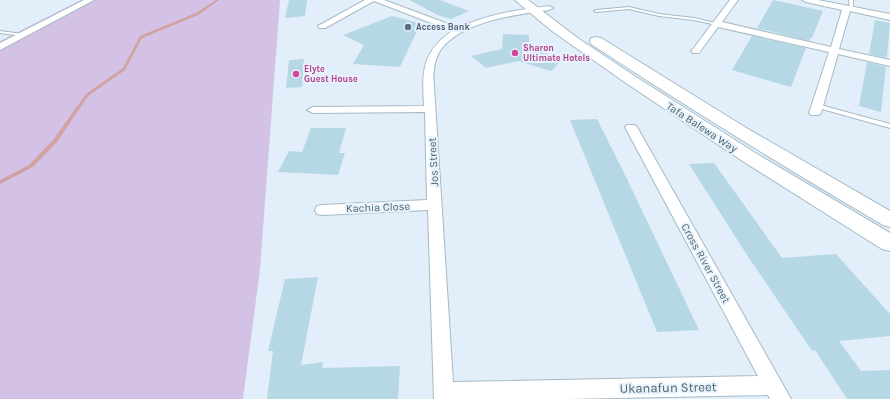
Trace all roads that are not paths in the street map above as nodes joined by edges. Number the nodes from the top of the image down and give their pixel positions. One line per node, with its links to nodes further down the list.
1 (90, 0): 14 (street)
2 (371, 0): 11 (street)
3 (377, 0): 12 (street)
4 (734, 0): 10 (street)
5 (806, 0): 7 (street)
6 (536, 5): 12 (street, Jos Street); 26 (main road, Tafa Balewa Way); 27 (main road, Tafa Balewa Way)
7 (850, 6): 9 (street); 16 (street)
8 (596, 11): 10 (lane)
9 (890, 17)
10 (717, 24): 16 (street); 17 (street)
11 (322, 26)
12 (460, 31): 19 (street, Jos Street)
13 (0, 32): 14 (lane)
14 (23, 35): 15 (street)
15 (0, 47)
16 (833, 50): 18 (street); 21 (street)
17 (696, 51)
18 (890, 64)
19 (430, 109): 20 (street); 24 (street, Jos Street)
20 (313, 110)
21 (816, 110): 23 (lane)
22 (631, 126): 28 (street, Cross River Street)
23 (890, 126)
24 (435, 205): 25 (street, Kachia Close); 30 (street, Jos Street)
25 (322, 210)
26 (890, 220)
27 (890, 243)
28 (777, 392): 29 (street, Ukanafun Street)
29 (615, 393): 30 (street, Ukanafun Street)
30 (444, 396)

